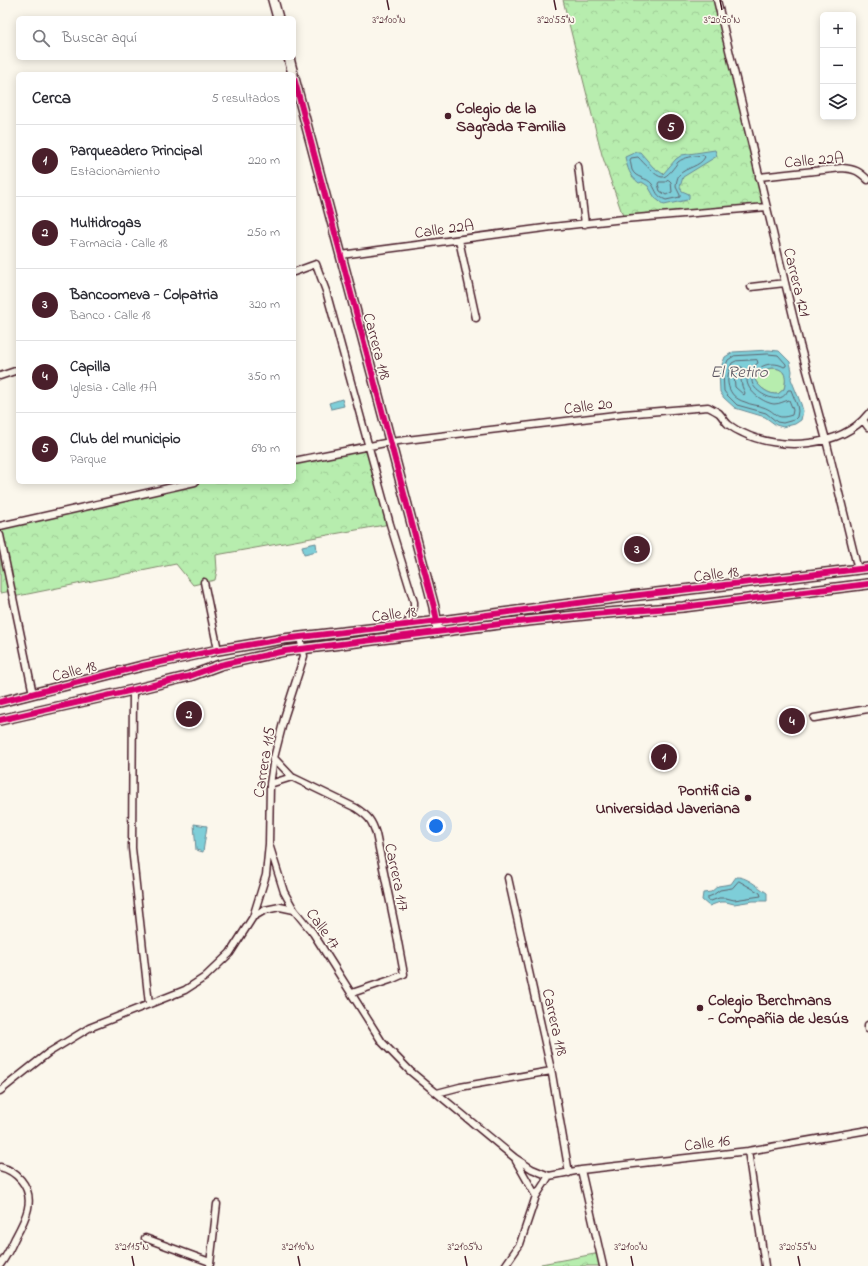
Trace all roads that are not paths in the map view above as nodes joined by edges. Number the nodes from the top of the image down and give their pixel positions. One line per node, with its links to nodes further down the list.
1 (273, 0): 3 (main road)
2 (717, 0): 8 (street, Carrera 121)
3 (277, 16)
4 (290, 60): 5 (main road)
5 (292, 72)
6 (296, 86): 13 (main road, Carrera 118)
7 (578, 166): 11 (street)
8 (759, 177): 9 (street, Calle 22A); 10 (street, Carrera 121)
9 (868, 180)
10 (766, 208): 11 (street, Calle 22A); 15 (street, Carrera 121)
11 (586, 224): 12 (street, Calle 22A)
12 (459, 240): 13 (street, Calle 22A); 17 (street)
13 (341, 255): 24 (main road, Carrera 118)
14 (296, 271): 25 (street)
15 (785, 283): 16 (street); 23 (street, Carrera 121)
16 (751, 288)
17 (476, 318)
18 (16, 371): 19 (street)
19 (0, 376)
20 (868, 414): 21 (street, Calle 20)
21 (863, 420): 22 (street); 23 (street, Calle 20)
22 (868, 427)
23 (826, 440): 24 (street, Calle 20); 31 (street, Carrera 121)
24 (390, 442): 25 (street, Calle 20); 35 (main road, Carrera 118)
25 (369, 446): 26 (street, Calle 20); 34 (street)
26 (296, 461)
27 (181, 484): 28 (street)
28 (0, 526)
29 (0, 535): 41 (street)
30 (868, 568): 31 (main road, Calle 18)
31 (858, 570): 35 (main road, Calle 18)
32 (204, 582): 39 (street)
33 (868, 584): 36 (main road, Calle 18)
34 (410, 618)
35 (437, 621): 36 (main road, Carrera 118); 37 (main road, Calle 18)
36 (438, 632): 38 (main road, Calle 18)
37 (300, 637): 38 (street, Carrera 115); 39 (main road, Calle 18)
38 (302, 649): 40 (main road, Calle 18); 46 (street, Carrera 115)
39 (218, 650): 41 (main road, Calle 18)
40 (133, 690): 45 (main road, Calle 18); 54 (street)
41 (33, 694): 42 (main road, Calle 18)
42 (0, 702)
43 (868, 709): 44 (street)
44 (814, 718)
45 (0, 720)
46 (274, 758): 47 (street, Carrera 117); 48 (street, Carrera 115)
47 (292, 777): 48 (street); 53 (street, Carrera 117)
48 (270, 784): 49 (street, Carrera 115)
49 (269, 844): 51 (street); 52 (street, Carrera 115)
50 (508, 878): 55 (street, Carrera 118)
51 (294, 910): 52 (street, Calle 17); 53 (street, Calle 17)
52 (253, 917): 54 (street)
53 (352, 993): 57 (street, Calle 17)
54 (149, 1004): 56 (street)
55 (551, 1071): 57 (street); 63 (street, Carrera 118)
56 (0, 1091)
57 (437, 1093): 60 (street, Calle 17)
58 (868, 1130): 59 (street, Calle 16)
59 (748, 1150): 62 (street, Calle 16); 72 (street)
60 (515, 1158): 64 (street, Calle 17); 65 (street)
61 (0, 1167): 69 (street)
62 (582, 1170): 63 (street, Calle 16); 71 (street)
63 (569, 1173): 64 (street, Calle 16)
64 (549, 1176): 65 (street)
65 (536, 1196): 70 (street)
66 (217, 1204): 68 (street)
67 (145, 1238): 68 (street)
68 (210, 1264)
69 (0, 1265)
70 (505, 1266)
71 (604, 1266)
72 (765, 1266)

